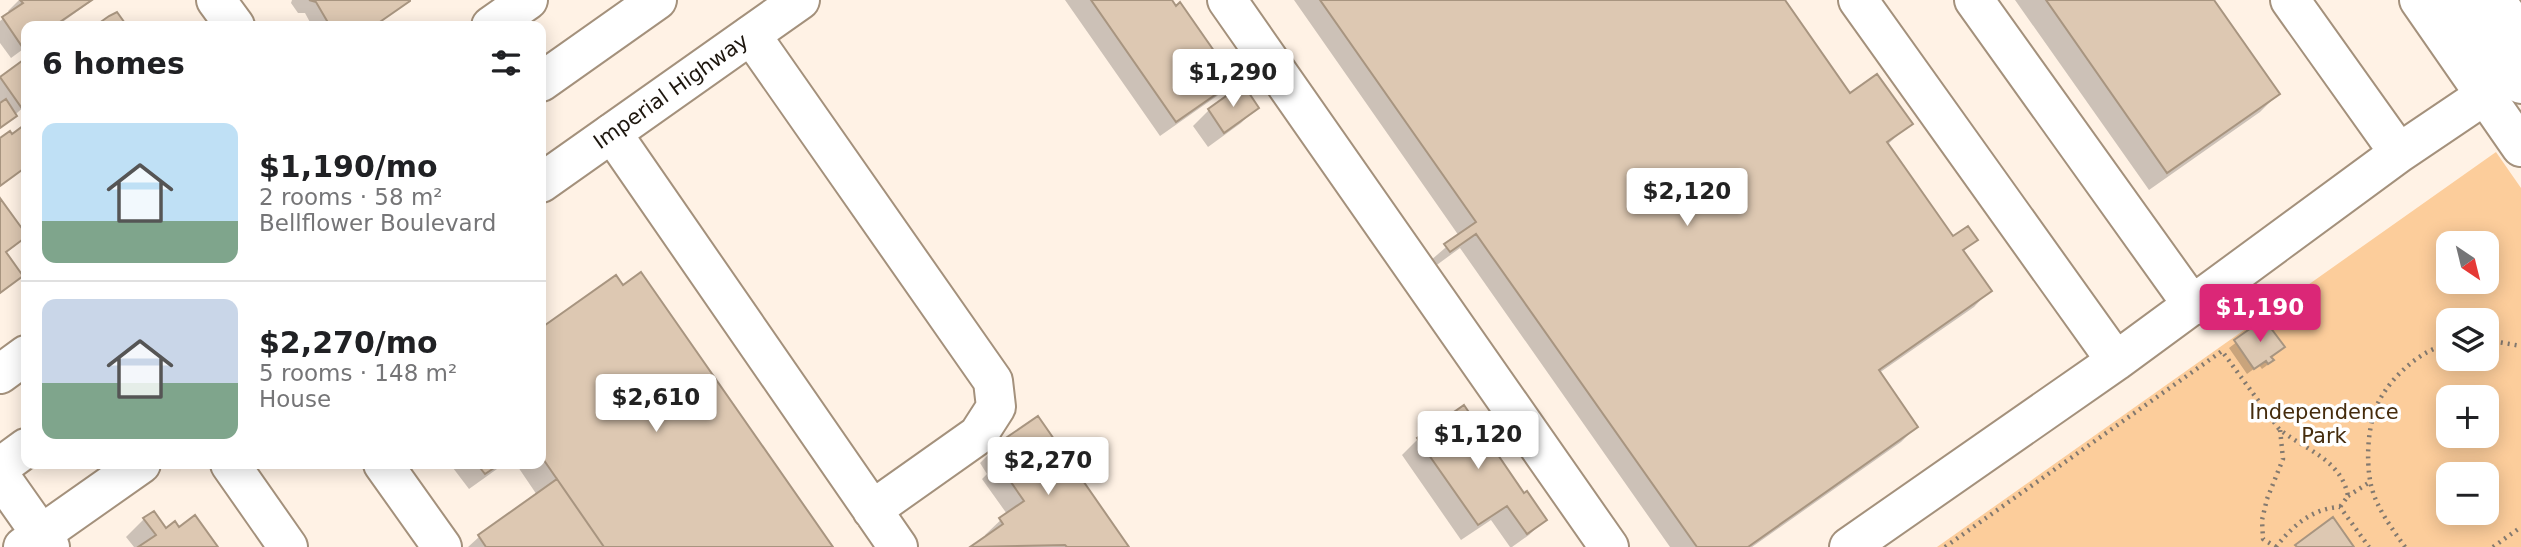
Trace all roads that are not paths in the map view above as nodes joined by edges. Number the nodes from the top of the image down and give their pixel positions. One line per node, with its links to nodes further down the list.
1 (216, 0): 12 (main road)
2 (528, 0): 13 (main road)
3 (657, 0): 16 (main road)
4 (800, 0): 14 (main road, Imperial Highway)
5 (1227, 0): 38 (main road)
6 (1858, 0): 25 (main road)
7 (1974, 0): 23 (main road)
8 (2290, 0): 21 (main road)
9 (2419, 0): 18 (main road)
10 (2455, 0): 17 (main road)
11 (2496, 0): 15 (main road)
12 (231, 21)
13 (498, 21)
14 (751, 35): 19 (main road, Imperial Highway); 33 (main road)
15 (2521, 37)
16 (546, 78)
17 (2521, 84)
18 (2485, 95): 20 (main road); 21 (main road)
19 (612, 133): 22 (main road, Imperial Highway); 33 (main road)
20 (2521, 147)
21 (2399, 153): 23 (main road)
22 (546, 179)
23 (2193, 306): 25 (main road)
24 (21, 359): 26 (main road)
25 (2116, 361): 39 (main road)
26 (0, 374)
27 (21, 452): 28 (main road)
28 (0, 467)
29 (134, 469): 34 (main road)
30 (233, 469): 35 (main road)
31 (387, 469): 36 (main road)
32 (0, 476): 34 (main road)
33 (872, 510): 37 (main road)
34 (38, 543)
35 (288, 547)
36 (442, 547)
37 (898, 547)
38 (1609, 547)
39 (1849, 547)

